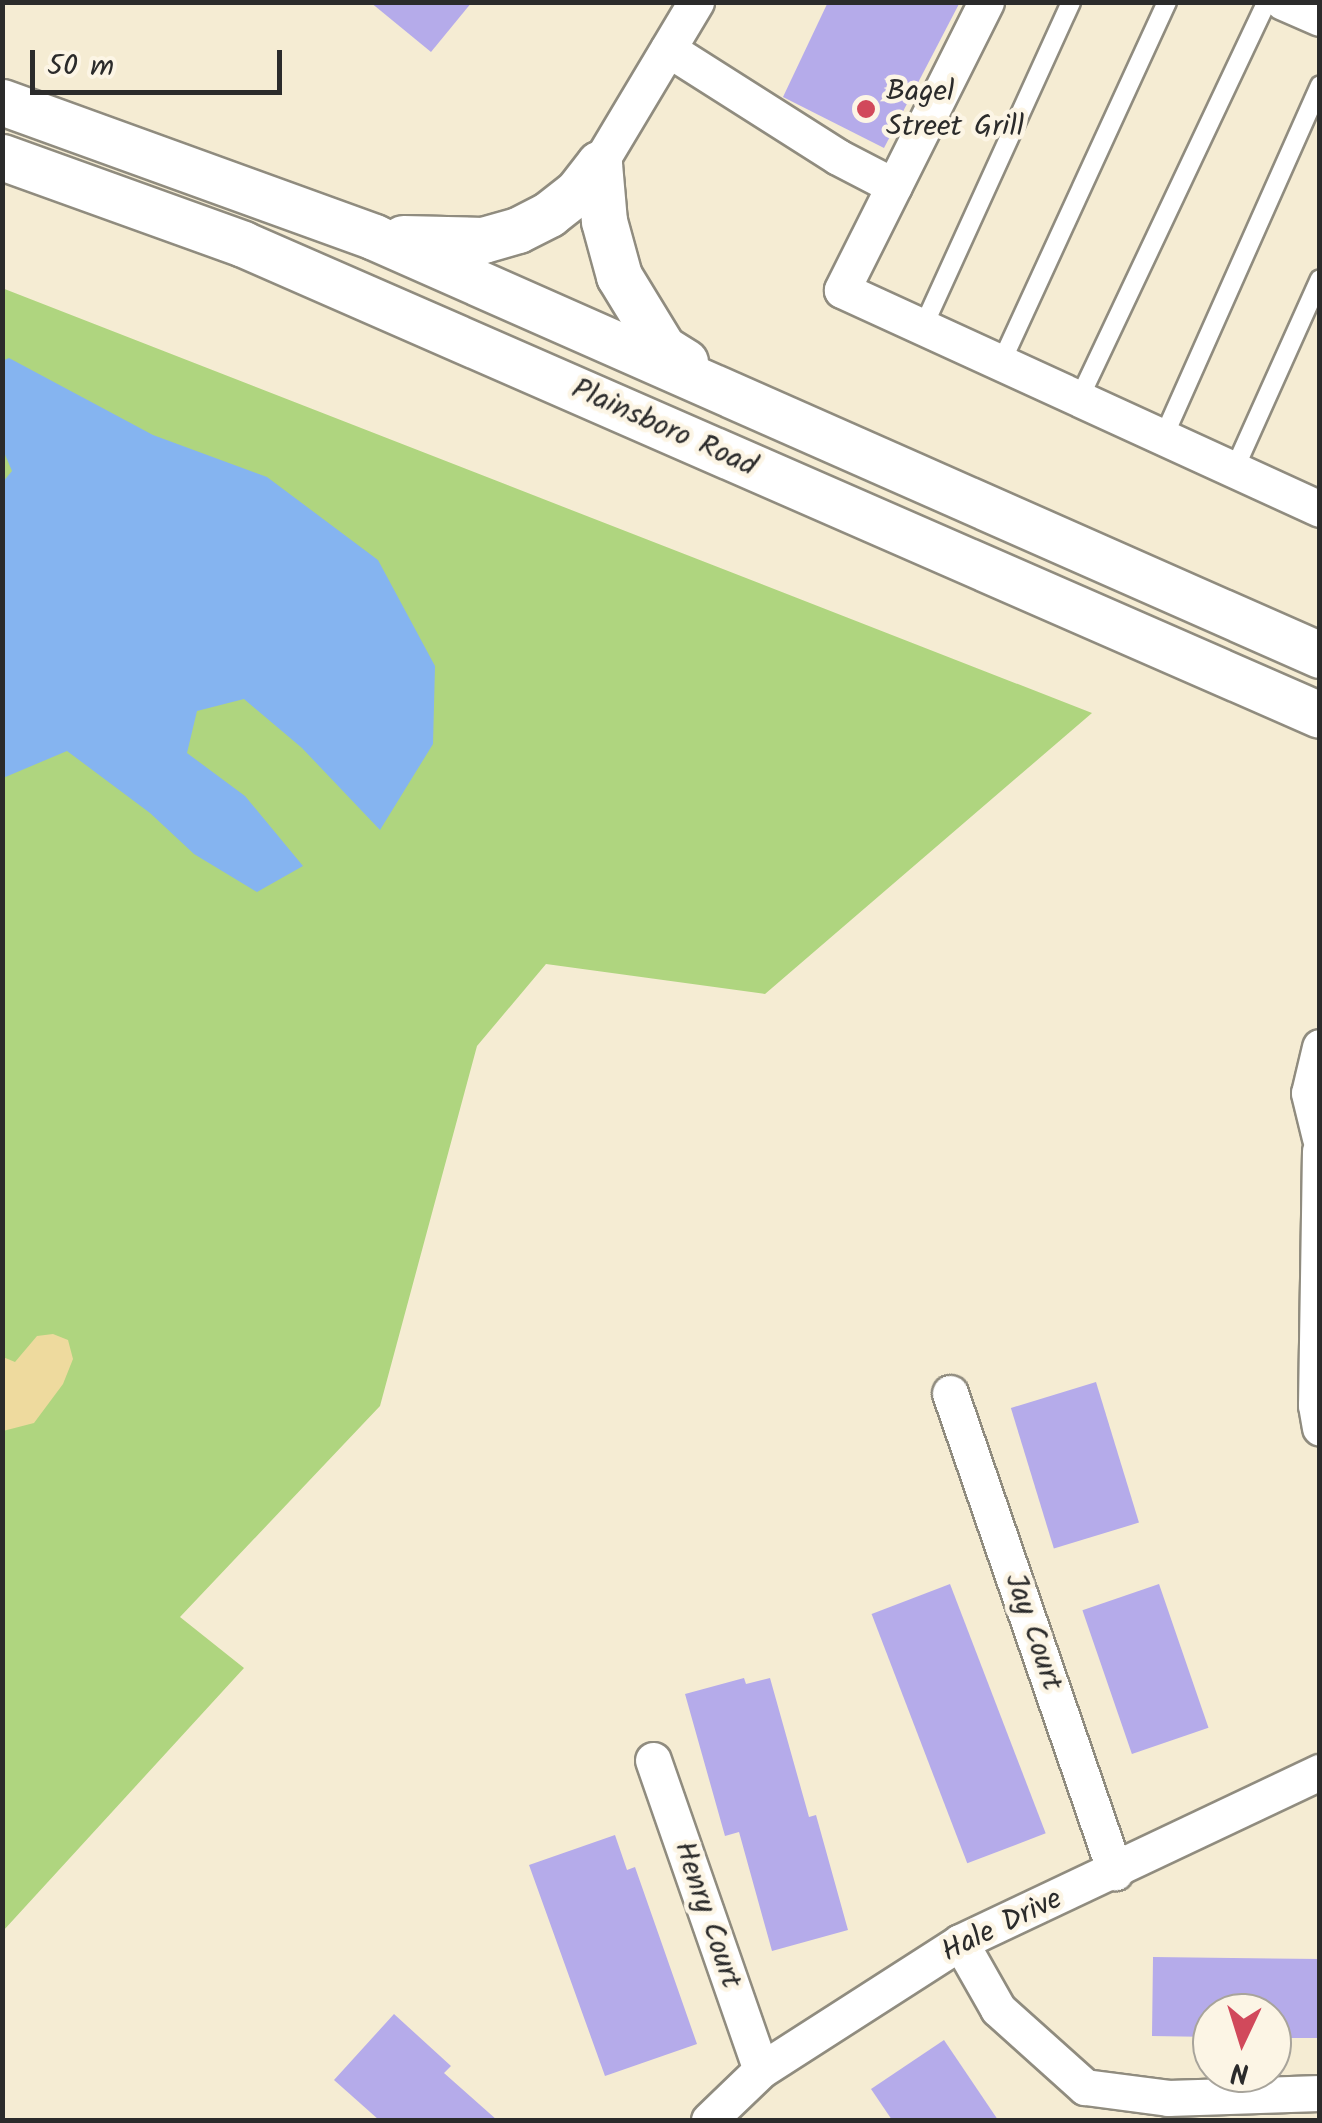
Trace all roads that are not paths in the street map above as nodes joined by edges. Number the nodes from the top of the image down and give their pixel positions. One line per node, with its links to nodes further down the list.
1 (696, 2): 8 (street)
2 (986, 2): 13 (street)
3 (1071, 2): 16 (lane)
4 (1167, 2): 17 (lane)
5 (1267, 2): 19 (lane)
6 (1283, 2): 7 (street)
7 (1320, 18)
8 (668, 49): 12 (street); 13 (street)
9 (1320, 85): 20 (lane)
10 (2, 102): 14 (street, Plainsboro Road)
11 (2, 157): 24 (street, Plainsboro Road)
12 (600, 164): 14 (street); 18 (street)
13 (894, 186): 16 (street)
14 (374, 236): 18 (street, Plainsboro Road)
15 (1320, 279): 21 (lane)
16 (923, 327): 17 (street)
17 (1001, 363): 19 (street)
18 (742, 398): 23 (street, Plainsboro Road)
19 (1078, 398): 20 (street)
20 (1163, 438): 21 (street)
21 (1234, 470): 22 (street)
22 (1318, 504)
23 (1320, 655)
24 (1320, 715)
25 (1320, 1047): 26 (street)
26 (1320, 1138)
27 (1320, 1151): 29 (street)
28 (950, 1392): 32 (street, Jay Court)
29 (1320, 1428)
30 (652, 1760): 34 (street, Henry Court)
31 (1320, 1772): 32 (street, Hale Drive)
32 (1115, 1872): 33 (street, Hale Drive)
33 (960, 1942): 34 (street, Hale Drive); 35 (street)
34 (761, 2070): 36 (street, Hale Drive)
35 (1320, 2093)
36 (708, 2120)

